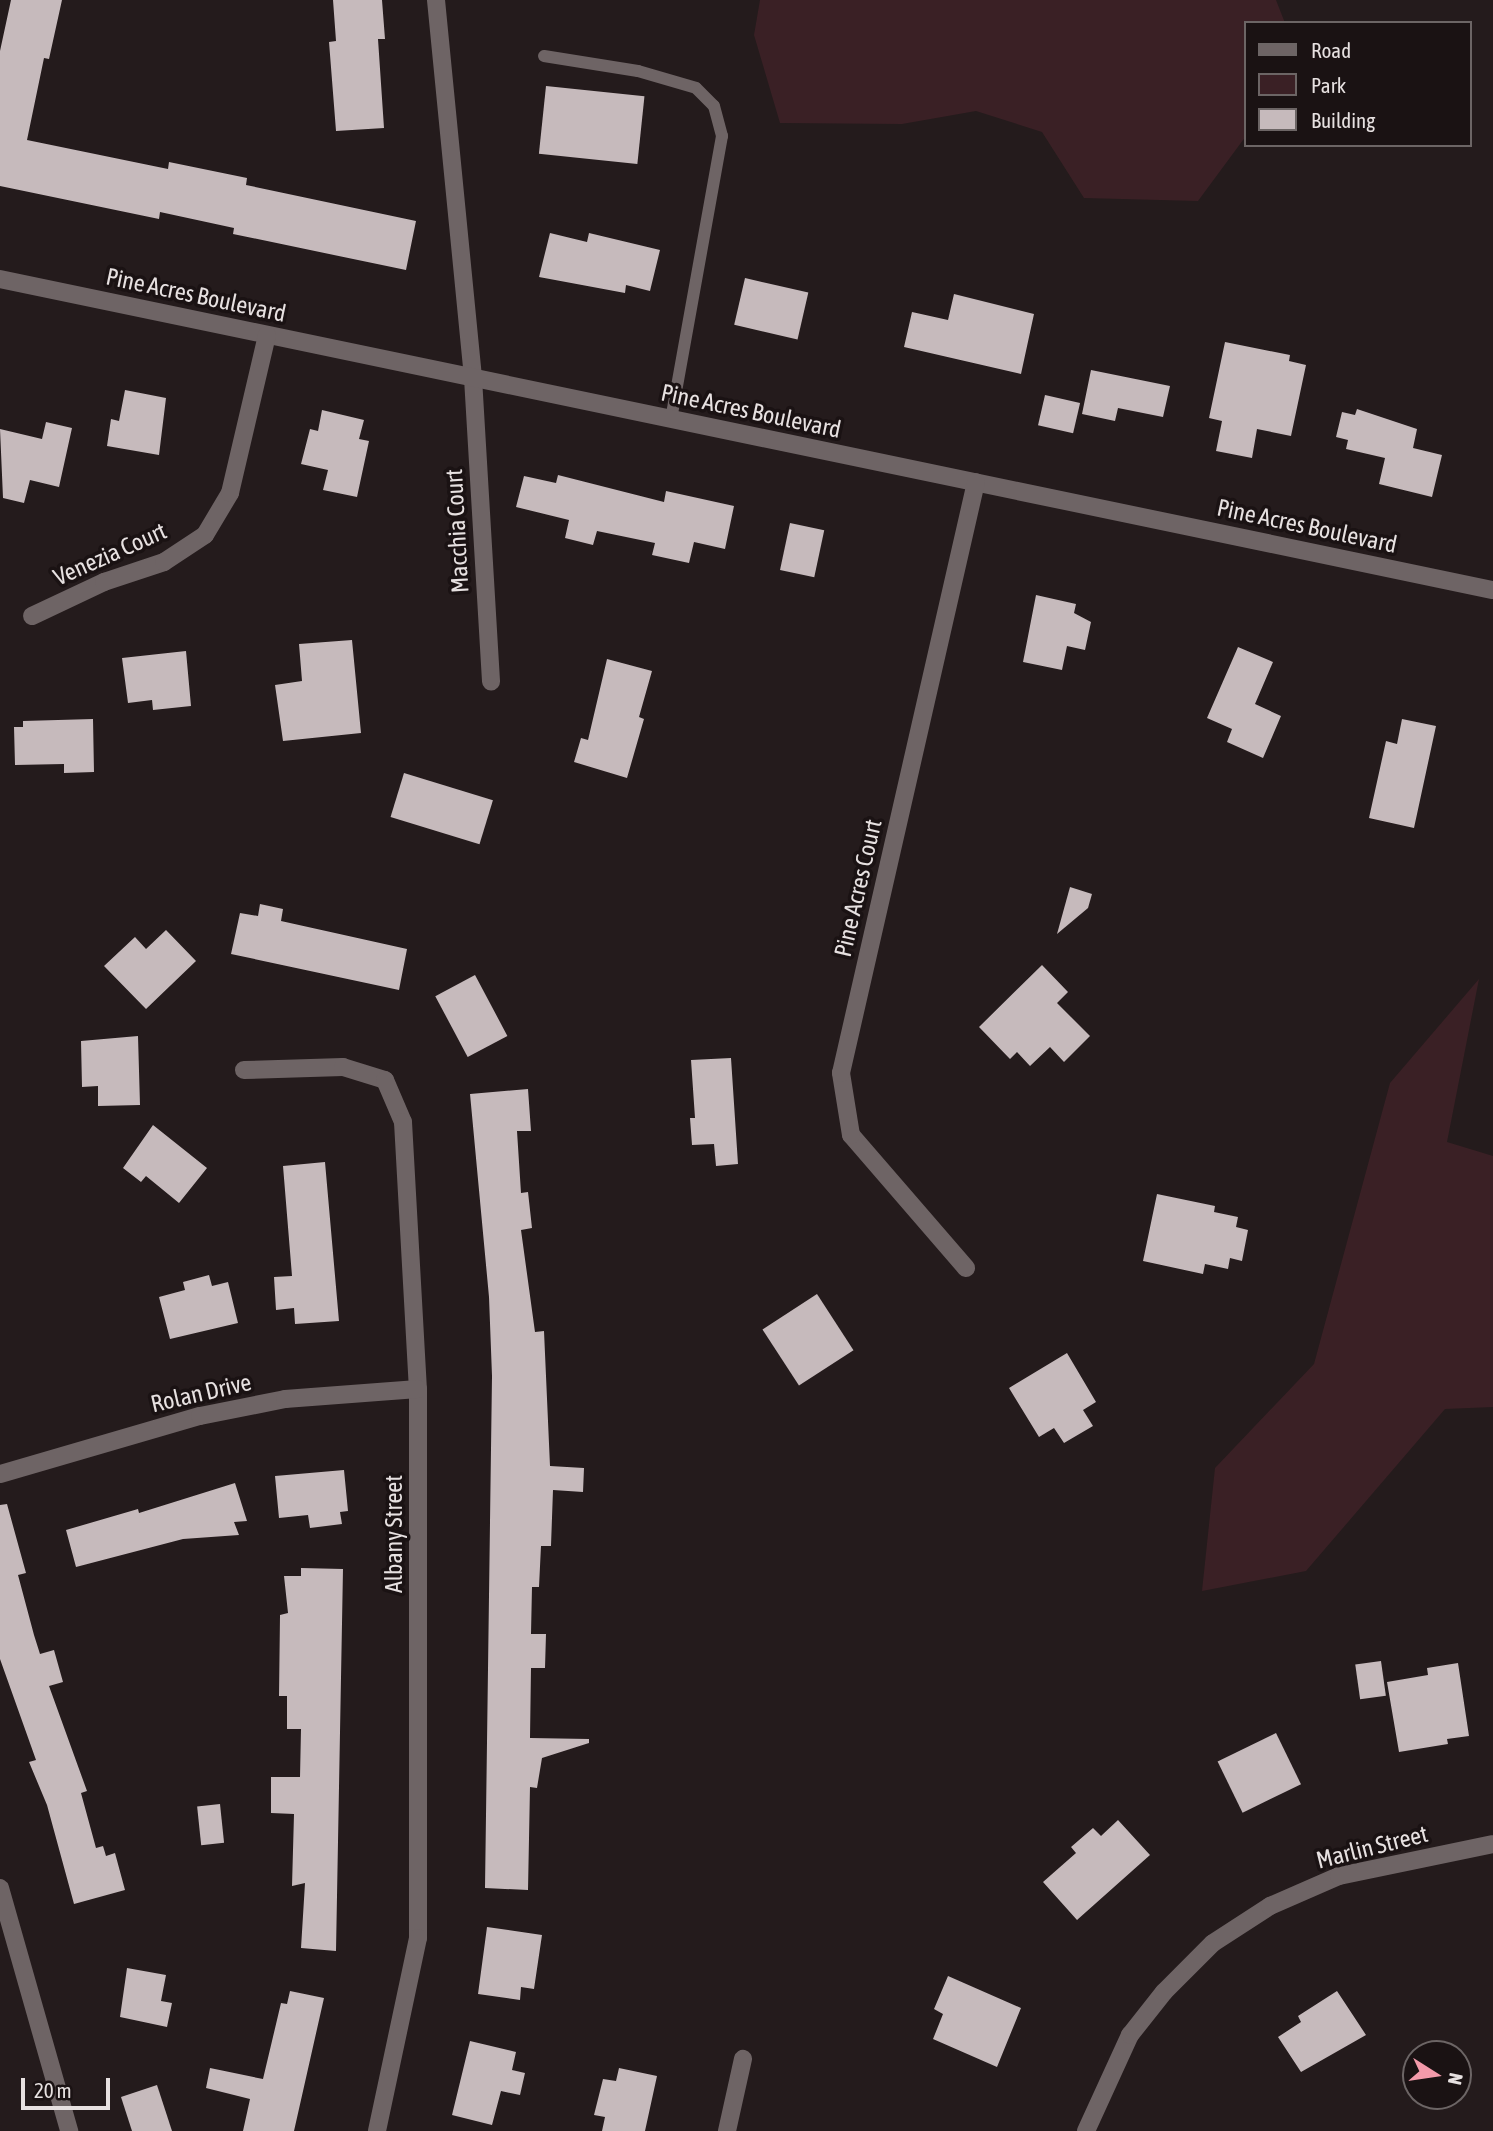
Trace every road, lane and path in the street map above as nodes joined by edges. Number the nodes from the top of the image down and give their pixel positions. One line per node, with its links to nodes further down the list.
1 (436, 0): 5 (street, Macchia Court)
2 (544, 57): 6 (lane)
3 (0, 279): 4 (street, Pine Acres Boulevard)
4 (267, 335): 5 (street, Pine Acres Boulevard); 9 (street, Venezia Court)
5 (473, 378): 6 (street, Pine Acres Boulevard); 10 (street, Macchia Court)
6 (671, 419): 7 (street, Pine Acres Boulevard)
7 (976, 482): 8 (street, Pine Acres Boulevard); 12 (street, Pine Acres Court)
8 (1493, 590)
9 (32, 616)
10 (491, 681)
11 (244, 1070): 13 (street, Albany Street)
12 (965, 1268)
13 (418, 1389): 14 (street, Rolan Drive); 19 (street, Albany Street)
14 (0, 1474)
15 (1493, 1844): 21 (street, Marlin Street)
16 (0, 1888): 18 (street)
17 (743, 2059): 20 (street)
18 (69, 2131)
19 (377, 2131)
20 (727, 2131)
21 (1086, 2131)

